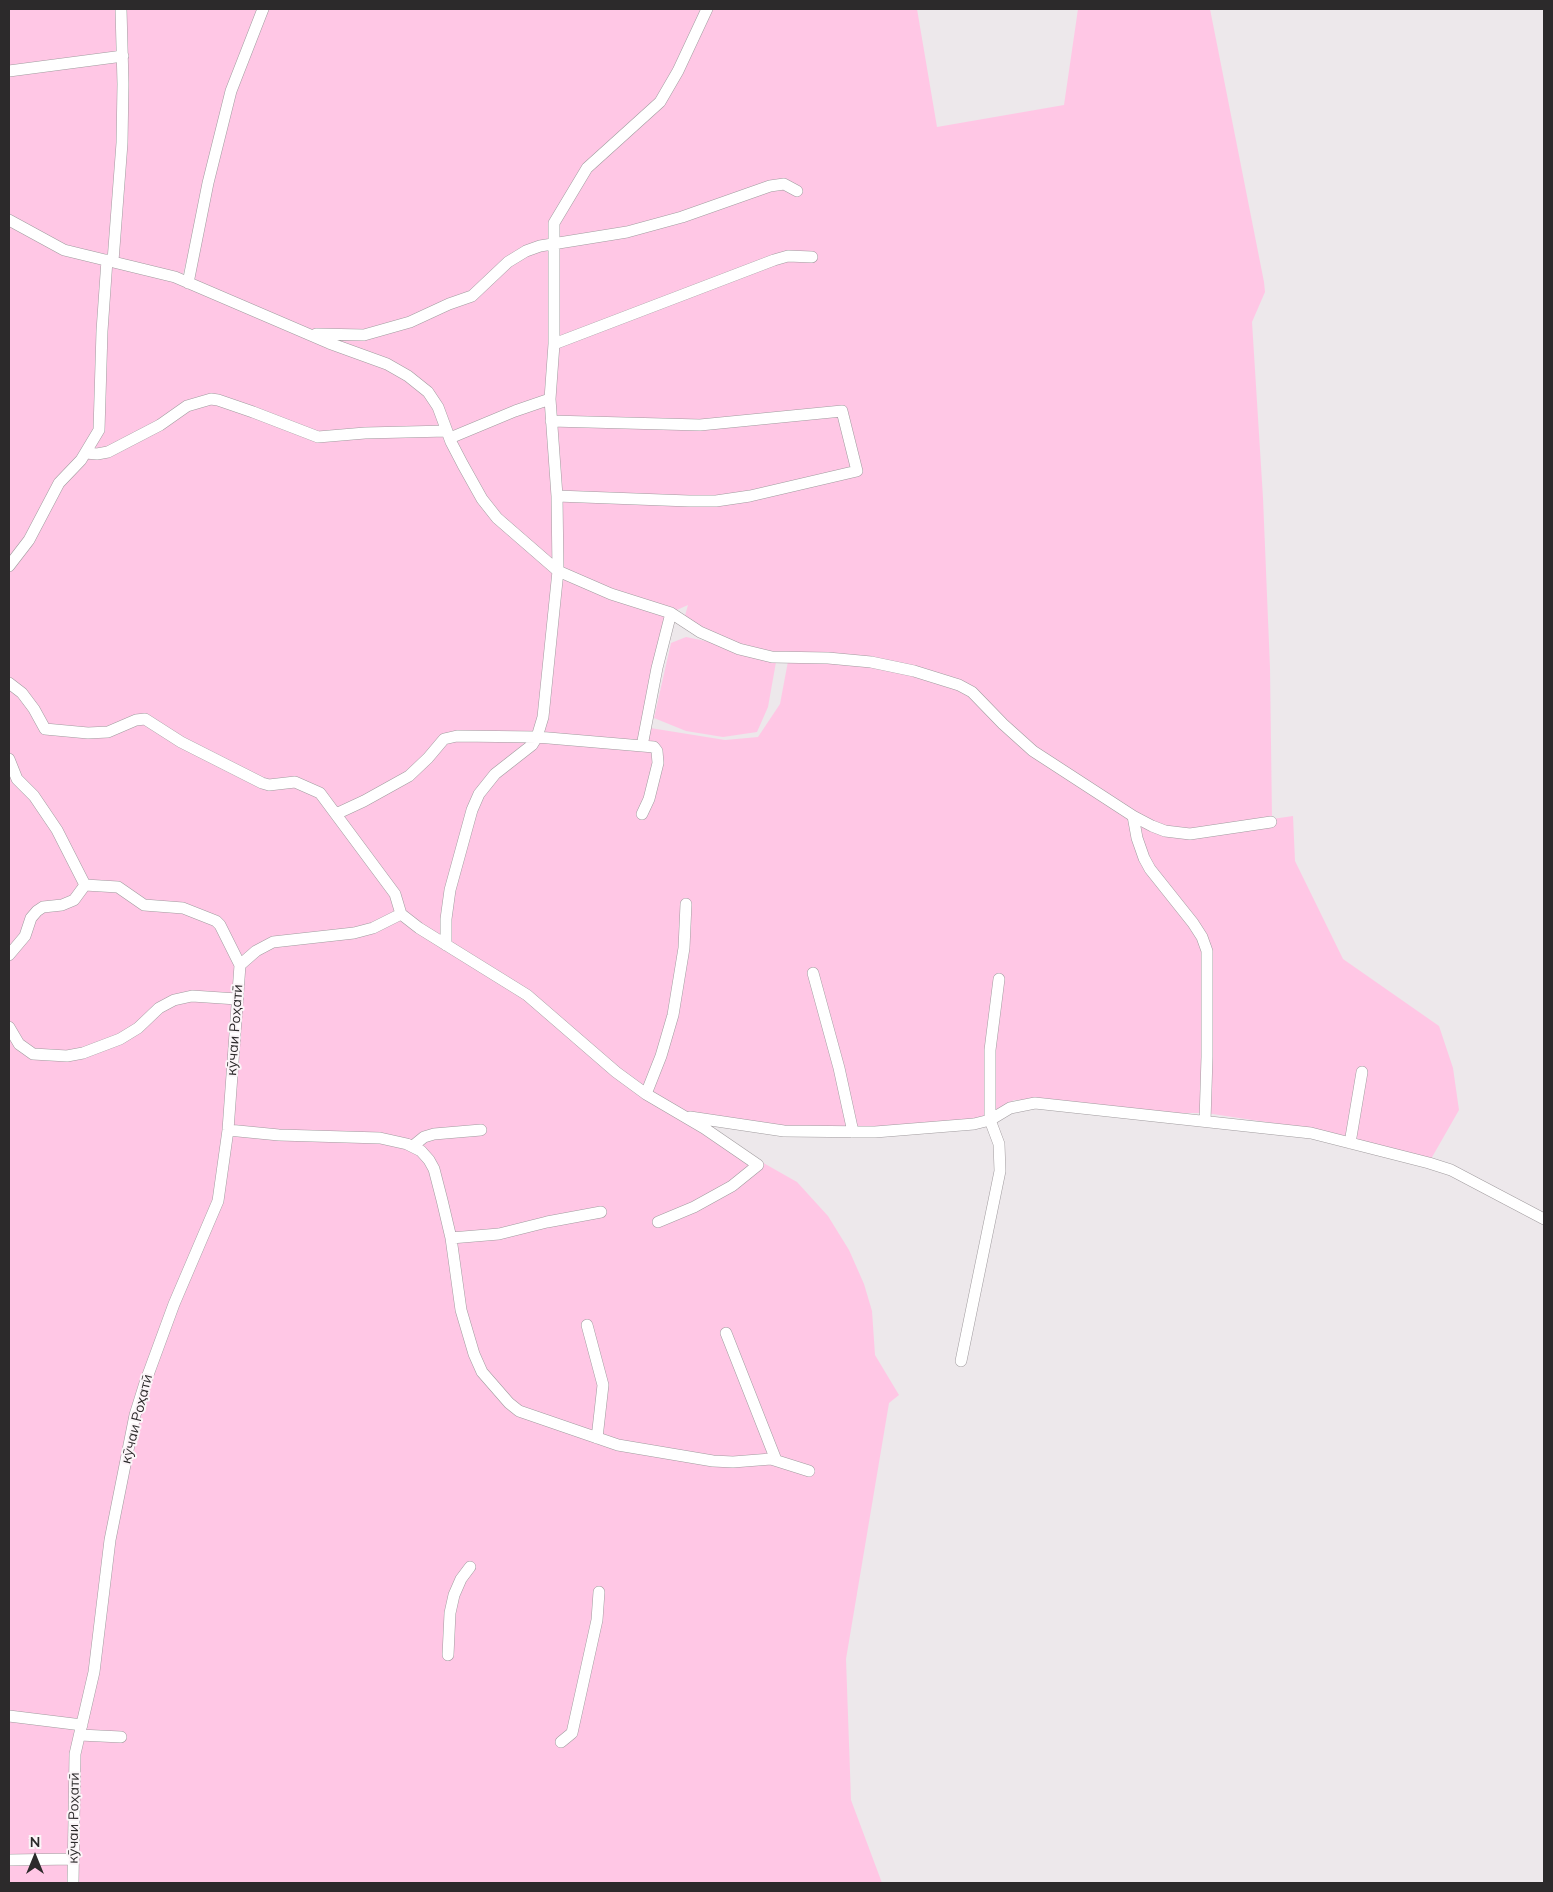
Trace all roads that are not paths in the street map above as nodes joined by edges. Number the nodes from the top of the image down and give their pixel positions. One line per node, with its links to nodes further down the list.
1 (120, 9): 4 (street)
2 (263, 9): 11 (street)
3 (707, 9): 8 (street)
4 (123, 56): 5 (street); 10 (street)
5 (9, 71)
6 (797, 190): 8 (street)
7 (9, 220): 10 (street)
8 (554, 244): 12 (street); 13 (street)
9 (812, 257): 13 (street)
10 (110, 260): 11 (street); 17 (street)
11 (188, 283): 12 (street)
12 (307, 333): 16 (street)
13 (554, 344): 14 (street)
14 (550, 399): 15 (street); 16 (street)
15 (551, 421): 18 (street); 18 (street)
16 (448, 434): 17 (street); 20 (street)
17 (86, 453): 19 (street)
18 (557, 496): 20 (street)
19 (9, 566)
20 (558, 571): 21 (street); 23 (street)
21 (671, 613): 24 (street); 28 (street)
22 (9, 683): 26 (street)
23 (538, 738): 24 (street); 26 (street); 33 (street)
24 (642, 746): 27 (street)
25 (9, 758): 30 (street)
26 (336, 814): 32 (street)
27 (642, 814)
28 (1133, 816): 29 (street); 44 (street)
29 (1271, 822)
30 (85, 884): 34 (street); 35 (street)
31 (686, 904): 41 (street)
32 (401, 914): 33 (street); 35 (street)
33 (446, 945): 41 (street)
34 (9, 955)
35 (240, 965): 38 (street, кӯчаи Роҳатӣ)
36 (813, 973): 47 (street)
37 (1000, 979): 43 (street)
38 (237, 999): 39 (street); 45 (street, кӯчаи Роҳатӣ)
39 (9, 1027)
40 (1362, 1072): 48 (street)
41 (646, 1094): 42 (street)
42 (681, 1116): 47 (street); 52 (street)
43 (990, 1120): 44 (street); 47 (street); 56 (street)
44 (1205, 1121): 48 (street)
45 (228, 1130): 49 (street); 64 (street, кӯчаи Роҳатӣ)
46 (481, 1130): 49 (street)
47 (854, 1132)
48 (1350, 1143): 51 (street)
49 (413, 1146): 53 (street)
50 (601, 1212): 53 (street)
51 (1544, 1219)
52 (658, 1222)
53 (451, 1238): 57 (street)
54 (587, 1325): 57 (street)
55 (726, 1333): 58 (street)
56 (961, 1361)
57 (597, 1438): 58 (street)
58 (776, 1460): 59 (street)
59 (809, 1472)
60 (470, 1567): 62 (street)
61 (600, 1592): 66 (street)
62 (448, 1655)
63 (9, 1716): 64 (street)
64 (81, 1730): 65 (street); 67 (street, кӯчаи Роҳатӣ)
65 (121, 1737)
66 (562, 1742)
67 (73, 1859): 68 (street); 69 (street, кӯчаи Роҳатӣ)
68 (9, 1860)
69 (73, 1883)

